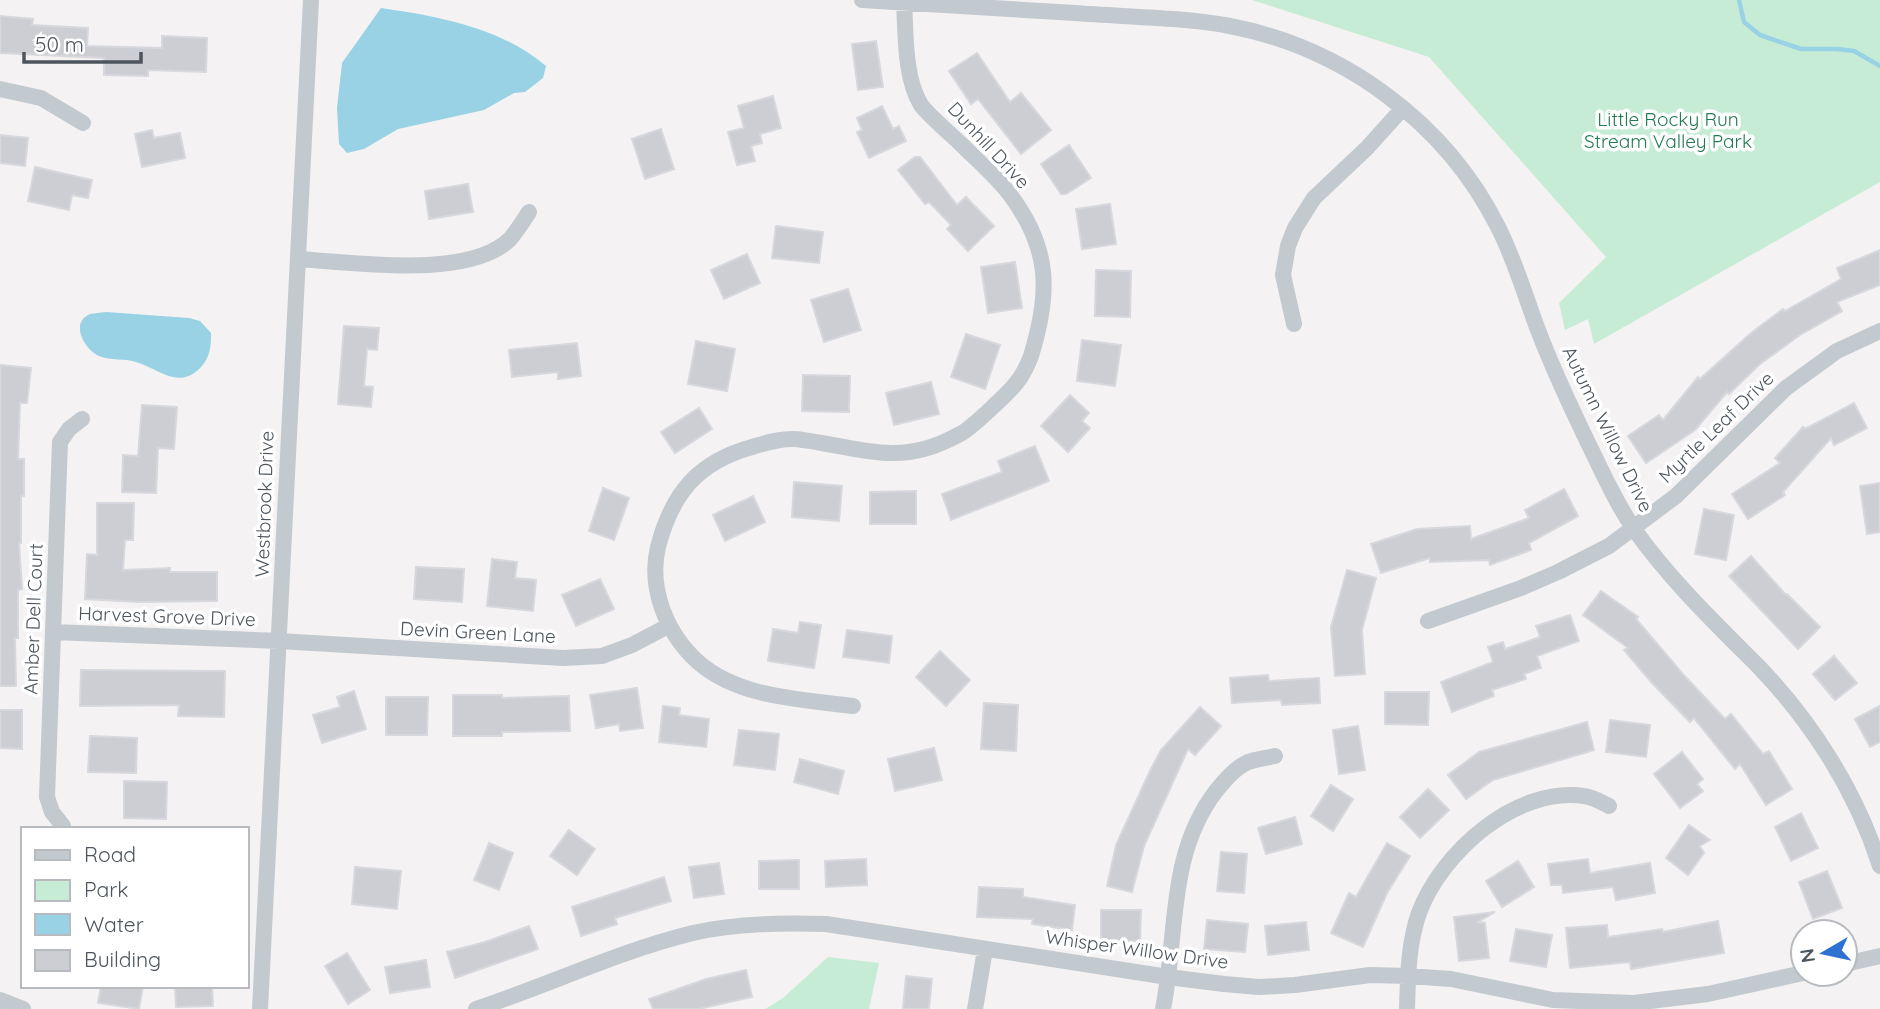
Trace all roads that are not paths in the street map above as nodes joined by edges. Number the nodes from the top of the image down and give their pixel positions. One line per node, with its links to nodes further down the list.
1 (311, 0): 8 (street, Westbrook Drive)
2 (862, 0): 3 (street, Autumn Willow Drive)
3 (904, 2): 5 (street, Autumn Willow Drive); 14 (street, Dunhill Drive)
4 (0, 89): 6 (street)
5 (1403, 108): 9 (street); 12 (street, Autumn Willow Drive)
6 (83, 123)
7 (529, 212): 8 (street)
8 (298, 259): 16 (street, Westbrook Drive)
9 (1294, 324)
10 (1880, 331): 12 (street, Myrtle Leaf Drive)
11 (82, 419): 15 (street, Amber Dell Court)
12 (1633, 528): 13 (street, Myrtle Leaf Drive); 21 (street, Autumn Willow Drive)
13 (1428, 621)
14 (668, 626): 16 (street, Devin Green Lane); 17 (street, Dunhill Drive)
15 (53, 632): 16 (street, Harvest Grove Drive); 20 (street, Amber Dell Court)
16 (279, 641): 28 (street, Westbrook Drive)
17 (853, 706)
18 (1275, 756): 25 (street)
19 (1609, 806): 26 (street)
20 (63, 826)
21 (1880, 866)
22 (985, 950): 25 (street, Whisper Willow Drive); 29 (street, Whisper Willow Drive); 30 (street)
23 (1880, 956): 24 (street)
24 (1859, 961)
25 (1168, 976): 26 (street, Whisper Willow Drive); 31 (street)
26 (1408, 976): 27 (street, Whisper Willow Drive); 32 (street)
27 (1789, 976)
28 (260, 1009)
29 (476, 1009)
30 (975, 1009)
31 (1163, 1009)
32 (1407, 1009)

